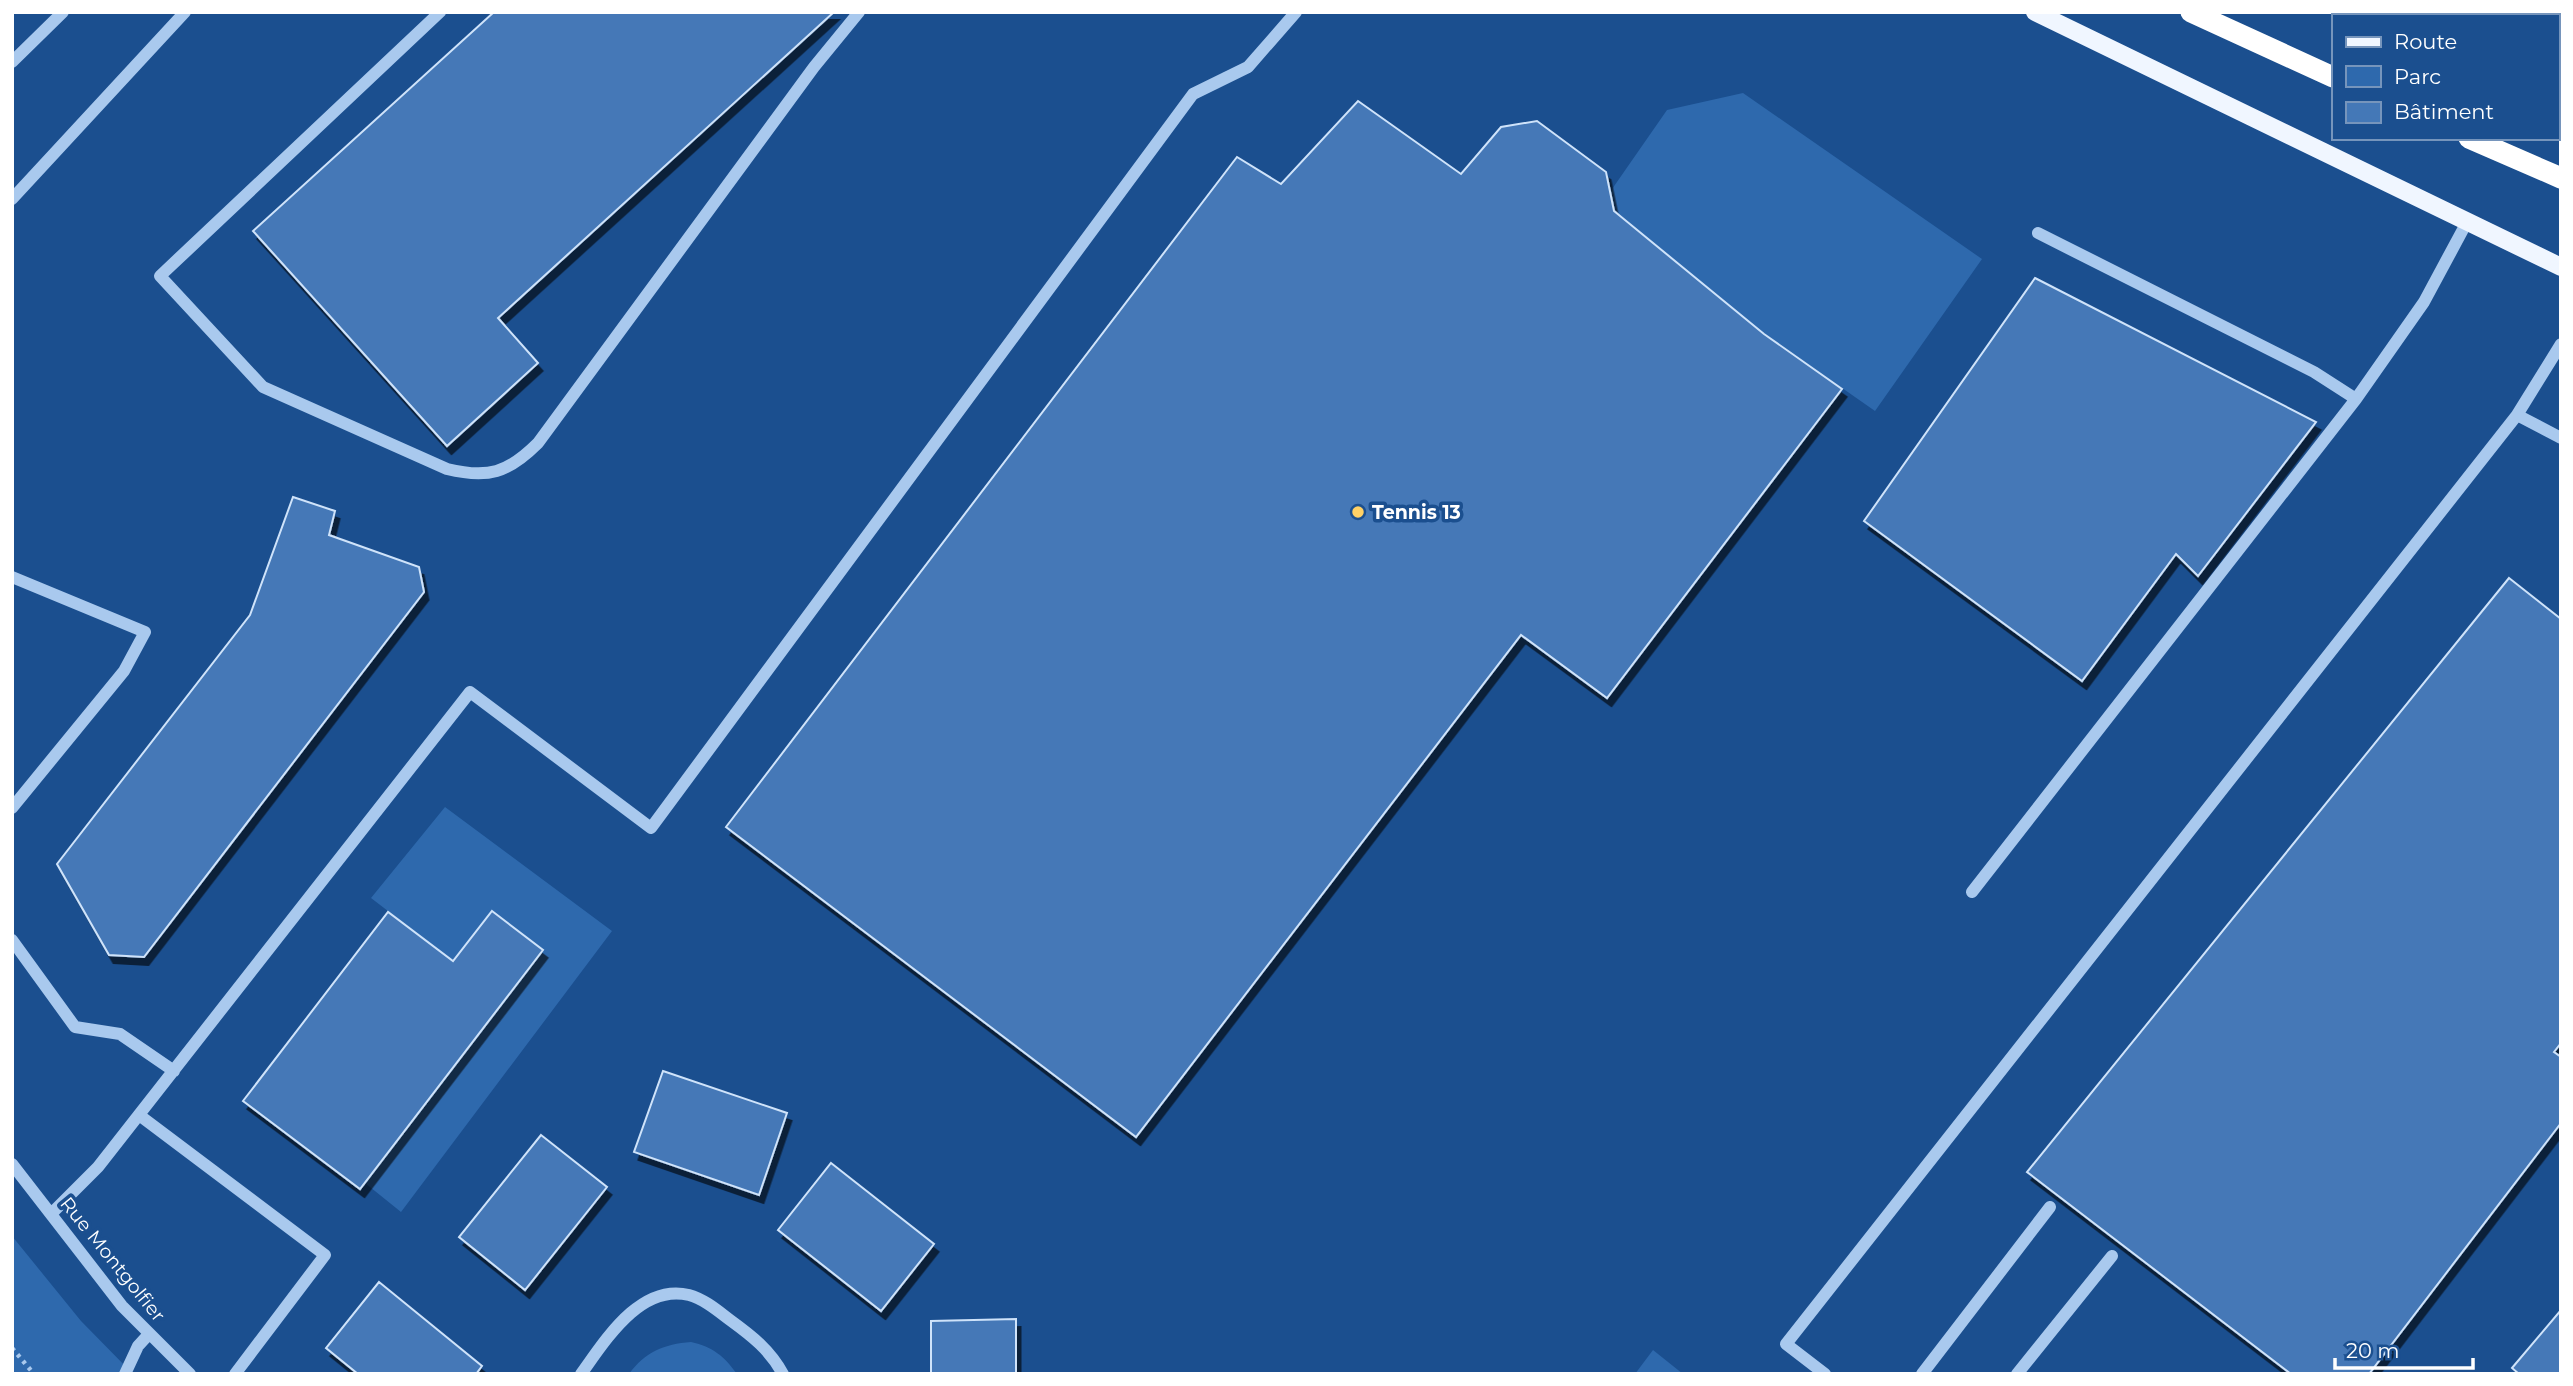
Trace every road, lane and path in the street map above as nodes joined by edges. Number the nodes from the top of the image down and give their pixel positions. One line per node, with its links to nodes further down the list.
1 (63, 12): 8 (street)
2 (185, 12): 12 (street)
3 (440, 12): 4 (street)
4 (859, 12)
5 (1296, 12): 24 (street)
6 (2035, 12): 13 (main road)
7 (2191, 12): 9 (highway)
8 (12, 62)
9 (2332, 77)
10 (2474, 140): 11 (highway)
11 (2561, 178)
12 (12, 199)
13 (2467, 222): 15 (main road); 17 (street)
14 (2038, 233): 17 (street)
15 (2561, 267)
16 (2561, 344): 18 (street)
17 (2357, 399): 22 (street)
18 (2516, 415): 19 (street); 38 (street)
19 (2561, 438)
20 (12, 577): 21 (street)
21 (12, 808)
22 (1972, 892)
23 (12, 940): 24 (street)
24 (174, 1071): 25 (street)
25 (139, 1115): 28 (street); 35 (street)
26 (12, 1164): 28 (street, Rue Montgolfier)
27 (2050, 1206): 39 (street)
28 (51, 1214): 30 (street, Rue Montgolfier)
29 (2112, 1256): 40 (street)
30 (149, 1334): 33 (street); 34 (street, Rue Montgolfier)
31 (12, 1348): 32 (path)
32 (34, 1374)
33 (125, 1374)
34 (190, 1374)
35 (235, 1374)
36 (581, 1374): 37 (street)
37 (783, 1374)
38 (1825, 1374)
39 (1922, 1374)
40 (2017, 1374)

